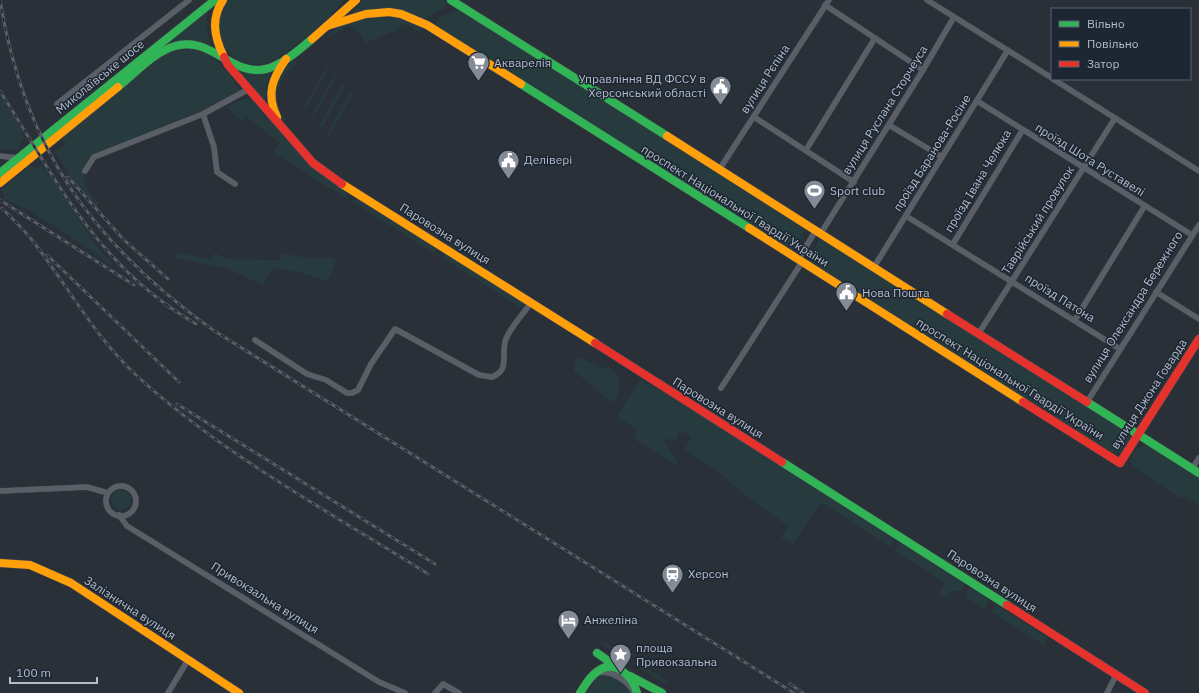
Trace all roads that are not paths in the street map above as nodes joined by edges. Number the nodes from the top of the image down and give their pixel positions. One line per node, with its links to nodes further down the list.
1 (189, 0): 22 (street)
2 (215, 0): 32 (street, Миколаївське шосе)
3 (223, 0): 15 (street)
4 (348, 0): 10 (street)
5 (356, 0): 10 (street)
6 (451, 0): 34 (street, проспект Національної Гвардії України)
7 (829, 0): 9 (street, вулиця Рєпіна)
8 (927, 0): 11 (street)
9 (825, 5): 13 (street); 24 (street, вулиця Рєпіна)
10 (342, 13): 12 (street)
11 (954, 17): 14 (street); 17 (street, вулиця Руслана Сторчеуса)
12 (327, 26): 16 (street); 47 (street, проспект Національної Гвардії України)
13 (874, 38): 17 (street); 29 (street)
14 (1008, 50): 18 (street); 21 (street, проїзд Баранова-Росіне)
15 (223, 56): 16 (street, Миколаївське шосе); 20 (street, Паровозна вулиця); 39 (street, Миколаївське шосе)
16 (286, 58): 28 (street, Паровозна вулиця)
17 (924, 70): 26 (street, вулиця Руслана Сторчеуса)
18 (1051, 78)
19 (1055, 80): 25 (street)
20 (249, 90): 23 (street); 28 (street, Паровозна вулиця)
21 (977, 101): 27 (street, проїзд Шота Руставелі); 31 (street, проїзд Баранова-Росіне)
22 (57, 104)
23 (203, 114): 35 (street); 40 (street)
24 (754, 117): 29 (street); 34 (street, вулиця Рєпіна)
25 (1115, 118): 33 (street, Таврійський провулок); 36 (street)
26 (889, 125): 31 (street); 38 (street, вулиця Руслана Сторчеуса)
27 (1022, 130): 33 (street, проїзд Шота Руставелі); 46 (street, проїзд Івана Челюка)
28 (287, 133): 51 (street, Паровозна вулиця)
29 (806, 150): 38 (street)
30 (0, 156): 32 (street)
31 (942, 157): 42 (street, проїзд Баранова-Росіне)
32 (18, 158): 37 (street, Миколаївське шосе)
33 (1083, 168): 41 (street, проїзд Шота Руставелі); 49 (street, Таврійський провулок)
34 (719, 170): 44 (street, проспект Національної Гвардії України)
35 (85, 171)
36 (1199, 171)
37 (0, 173)
38 (854, 182): 44 (street, вулиця Руслана Сторчеуса)
39 (0, 183)
40 (235, 184)
41 (1144, 207): 45 (street, проїзд Шота Руставелі); 53 (street)
42 (906, 216): 46 (street, проїзд Патона); 48 (street, проїзд Баранова-Росіне)
43 (1199, 225): 45 (street, вулиця Олександра Бережного)
44 (818, 232): 47 (street, вулиця Руслана Сторчеуса); 48 (street, проспект Національної Гвардії України)
45 (1192, 236): 50 (street, вулиця Олександра Бережного)
46 (953, 244): 49 (street, проїзд Патона)
47 (800, 261): 58 (street); 62 (street, проспект Національної Гвардії України)
48 (874, 266): 54 (street, проспект Національної Гвардії України)
49 (1013, 281): 53 (street, проїзд Патона); 54 (street, Таврійський провулок)
50 (1156, 292): 52 (street); 57 (street, вулиця Олександра Бережного)
51 (531, 302): 56 (street); 71 (street, Паровозна вулиця)
52 (1199, 319)
53 (1075, 320): 57 (street, проїзд Патона)
54 (979, 334): 59 (street, проспект Національної Гвардії України)
55 (1199, 339): 60 (street, вулиця Джона Говарда)
56 (255, 340)
57 (1120, 349): 59 (street, вулиця Олександра Бережного)
58 (721, 388)
59 (1087, 402): 60 (street, проспект Національної Гвардії України)
60 (1138, 434): 62 (street, вулиця Джона Говарда); 63 (street, проспект Національної Гвардії України)
61 (1199, 458): 63 (street)
62 (1120, 463)
63 (1196, 471)
64 (0, 491): 65 (street)
65 (108, 493): 66 (street); 66 (street)
66 (119, 515): 74 (street, Привокзальна вулиця)
67 (0, 563): 68 (street, Залізнична вулиця)
68 (188, 660): 72 (street, Залізнична вулиця); 73 (street)
69 (623, 671): 70 (street); 70 (street); 78 (street); 81 (street)
70 (592, 675): 77 (street); 78 (street)
71 (1116, 675): 82 (street); 83 (street, Паровозна вулиця)
72 (235, 692)
73 (168, 693)
74 (405, 693)
75 (435, 693): 76 (street)
76 (458, 693)
77 (580, 693)
78 (636, 693)
79 (650, 693): 80 (street)
80 (657, 693)
81 (662, 693)
82 (1107, 693)
83 (1145, 693)

